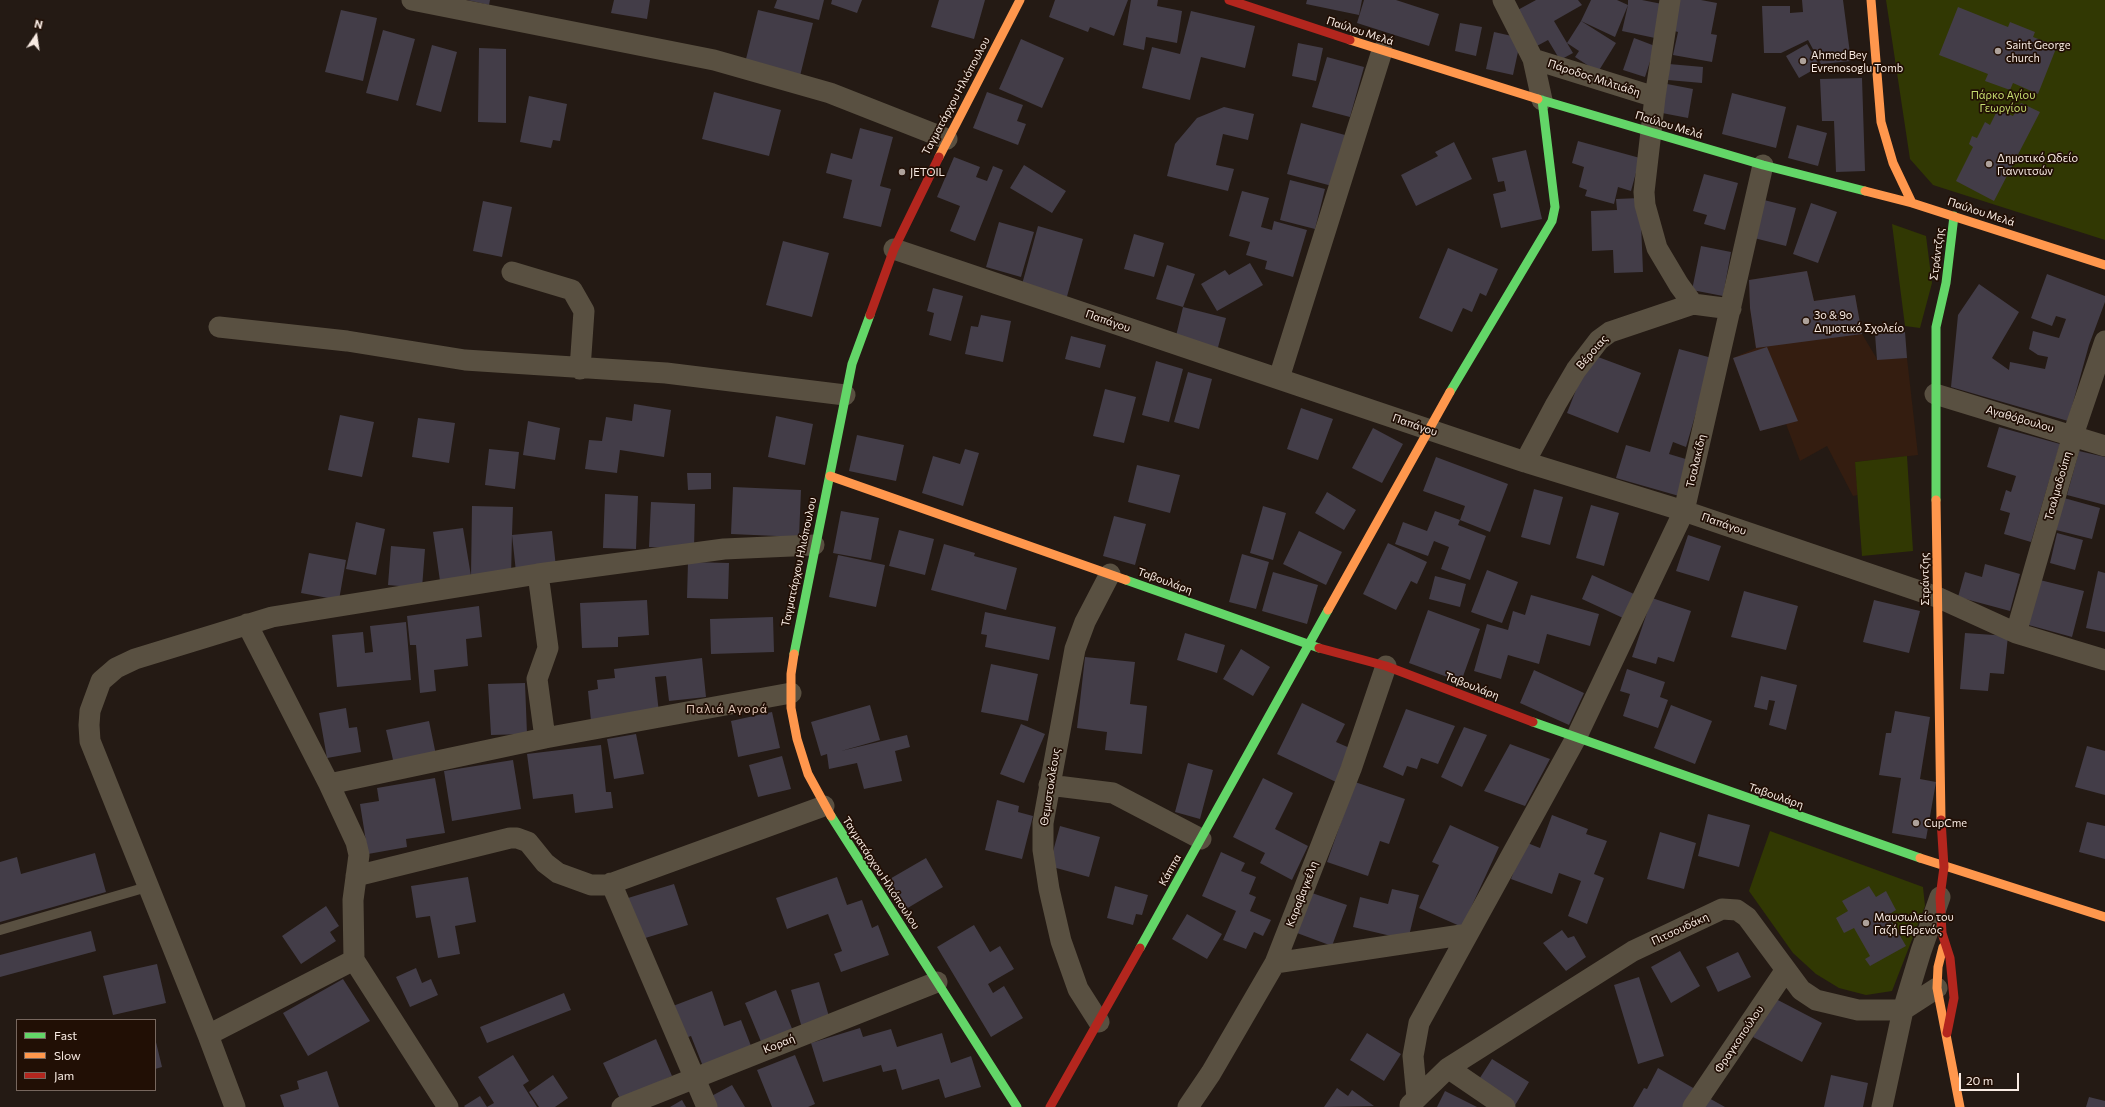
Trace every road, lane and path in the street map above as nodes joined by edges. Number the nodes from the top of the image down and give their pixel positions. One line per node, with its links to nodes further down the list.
1 (412, 0): 12 (street)
2 (1020, 0): 12 (street, Ταγματάρχου Ηλιόπουλου)
3 (1229, 0): 7 (street, Παύλου Μελά)
4 (1503, 0): 8 (street)
5 (1670, 0): 9 (street)
6 (1871, 0): 14 (street)
7 (1382, 51): 10 (street, Παύλου Μελά); 24 (street)
8 (1533, 59): 9 (street, Πάροδος Μιλτιάδη); 10 (street)
9 (1655, 97): 11 (street)
10 (1542, 100): 11 (street, Παύλου Μελά); 27 (street, Κάππα)
11 (1651, 132): 13 (street, Παύλου Μελά); 19 (street)
12 (947, 139): 16 (street, Ταγματάρχου Ηλιόπουλου)
13 (1763, 165): 14 (street, Παύλου Μελά); 20 (street, Τσαλακίδη)
14 (1912, 203): 15 (street, Παύλου Μελά)
15 (1954, 216): 17 (street, Παύλου Μελά); 25 (street, Στράντζης)
16 (894, 250): 24 (street, Παπάγου); 26 (street, Ταγματάρχου Ηλιόπουλου)
17 (2105, 265)
18 (512, 272): 23 (street)
19 (1693, 304): 20 (street, Βέροιας); 30 (street, Βέροιας)
20 (1731, 309): 32 (street, Τσαλακίδη)
21 (219, 327): 23 (street)
22 (2105, 341): 28 (street, Τσαλμαδούπη)
23 (580, 368): 26 (street)
24 (1279, 378): 27 (street, Παπάγου)
25 (1935, 394): 28 (street, Αγαθόβουλου); 36 (street, Στράντζης)
26 (845, 395): 31 (street, Ταγματάρχου Ηλιόπουλου)
27 (1428, 430): 30 (street, Παπάγου); 39 (street, Κάππα)
28 (2073, 435): 29 (street, Αγαθόβουλου); 38 (street, Τσαλμαδούπη)
29 (2105, 446)
30 (1525, 462): 32 (street, Παπάγου)
31 (830, 476): 33 (street, Ταγματάρχου Ηλιόπουλου); 35 (street, Ταβουλάρη)
32 (1684, 511): 36 (street, Παπάγου); 44 (street, Τσαλακίδη)
33 (814, 544): 34 (street); 42 (street, Ταγματάρχου Ηλιόπουλου)
34 (538, 574): 37 (street); 43 (street)
35 (1110, 574): 39 (street, Ταβουλάρη); 46 (street, Θεμιστοκλέους)
36 (1937, 597): 38 (street, Παπάγου); 49 (street, Στράντζης)
37 (247, 624): 45 (street); 52 (street)
38 (2016, 633): 40 (street, Παπάγου)
39 (1309, 645): 41 (street, Ταβουλάρη); 48 (street, Κάππα)
40 (2105, 660)
41 (1386, 666): 44 (street, Ταβουλάρη); 59 (street, Καραβαγκέλη)
42 (791, 693): 43 (street); 47 (street, Ταγματάρχου Ηλιόπουλου)
43 (545, 738): 45 (street)
44 (1576, 738): 49 (street, Ταβουλάρη); 56 (street, Τσαλακίδη)
45 (329, 784): 50 (street)
46 (1049, 786): 48 (street); 65 (street, Θεμιστοκλέους)
47 (824, 806): 51 (street); 62 (street, Ταγματάρχου Ηλιόπουλου)
48 (1201, 839): 65 (street, Κάππα)
49 (1944, 867): 53 (street, Στράντζης); 54 (street, Ταβουλάρη)
50 (356, 876): 51 (street); 58 (street)
51 (611, 883): 69 (street)
52 (147, 887): 55 (lane); 67 (street)
53 (1940, 896): 57 (street, Στράντζης); 61 (street)
54 (2105, 917)
55 (0, 930)
56 (1468, 934): 59 (street); 70 (street, Τσαλακίδη)
57 (1944, 942): 61 (street); 63 (street, Στράντζης); 66 (street, Στράντζης)
58 (354, 960): 67 (street); 72 (street)
59 (1275, 963): 77 (street, Καραβαγκέλη)
60 (1785, 971): 64 (street, Πιτσουδάκη); 68 (street, Πιτσουδάκη); 79 (street, Φραγκοπούλου)
61 (1912, 978): 64 (street)
62 (937, 982): 69 (street, Κοραή); 75 (street, Ταγματάρχου Ηλιόπουλου)
63 (1937, 988): 64 (street); 66 (street, Στράντζης)
64 (1903, 1010): 80 (street)
65 (1099, 1022): 76 (street, Κάππα)
66 (1947, 1033): 81 (street, Στράντζης)
67 (208, 1035): 71 (street)
68 (1448, 1068): 70 (street, Πιτσουδάκη); 78 (street)
69 (693, 1078): 73 (street, Κοραή); 74 (street)
70 (1412, 1103)
71 (235, 1107)
72 (448, 1107)
73 (622, 1107)
74 (707, 1107)
75 (1017, 1107)
76 (1050, 1107)
77 (1188, 1107)
78 (1505, 1107)
79 (1693, 1107)
80 (1882, 1107)
81 (1960, 1107)

